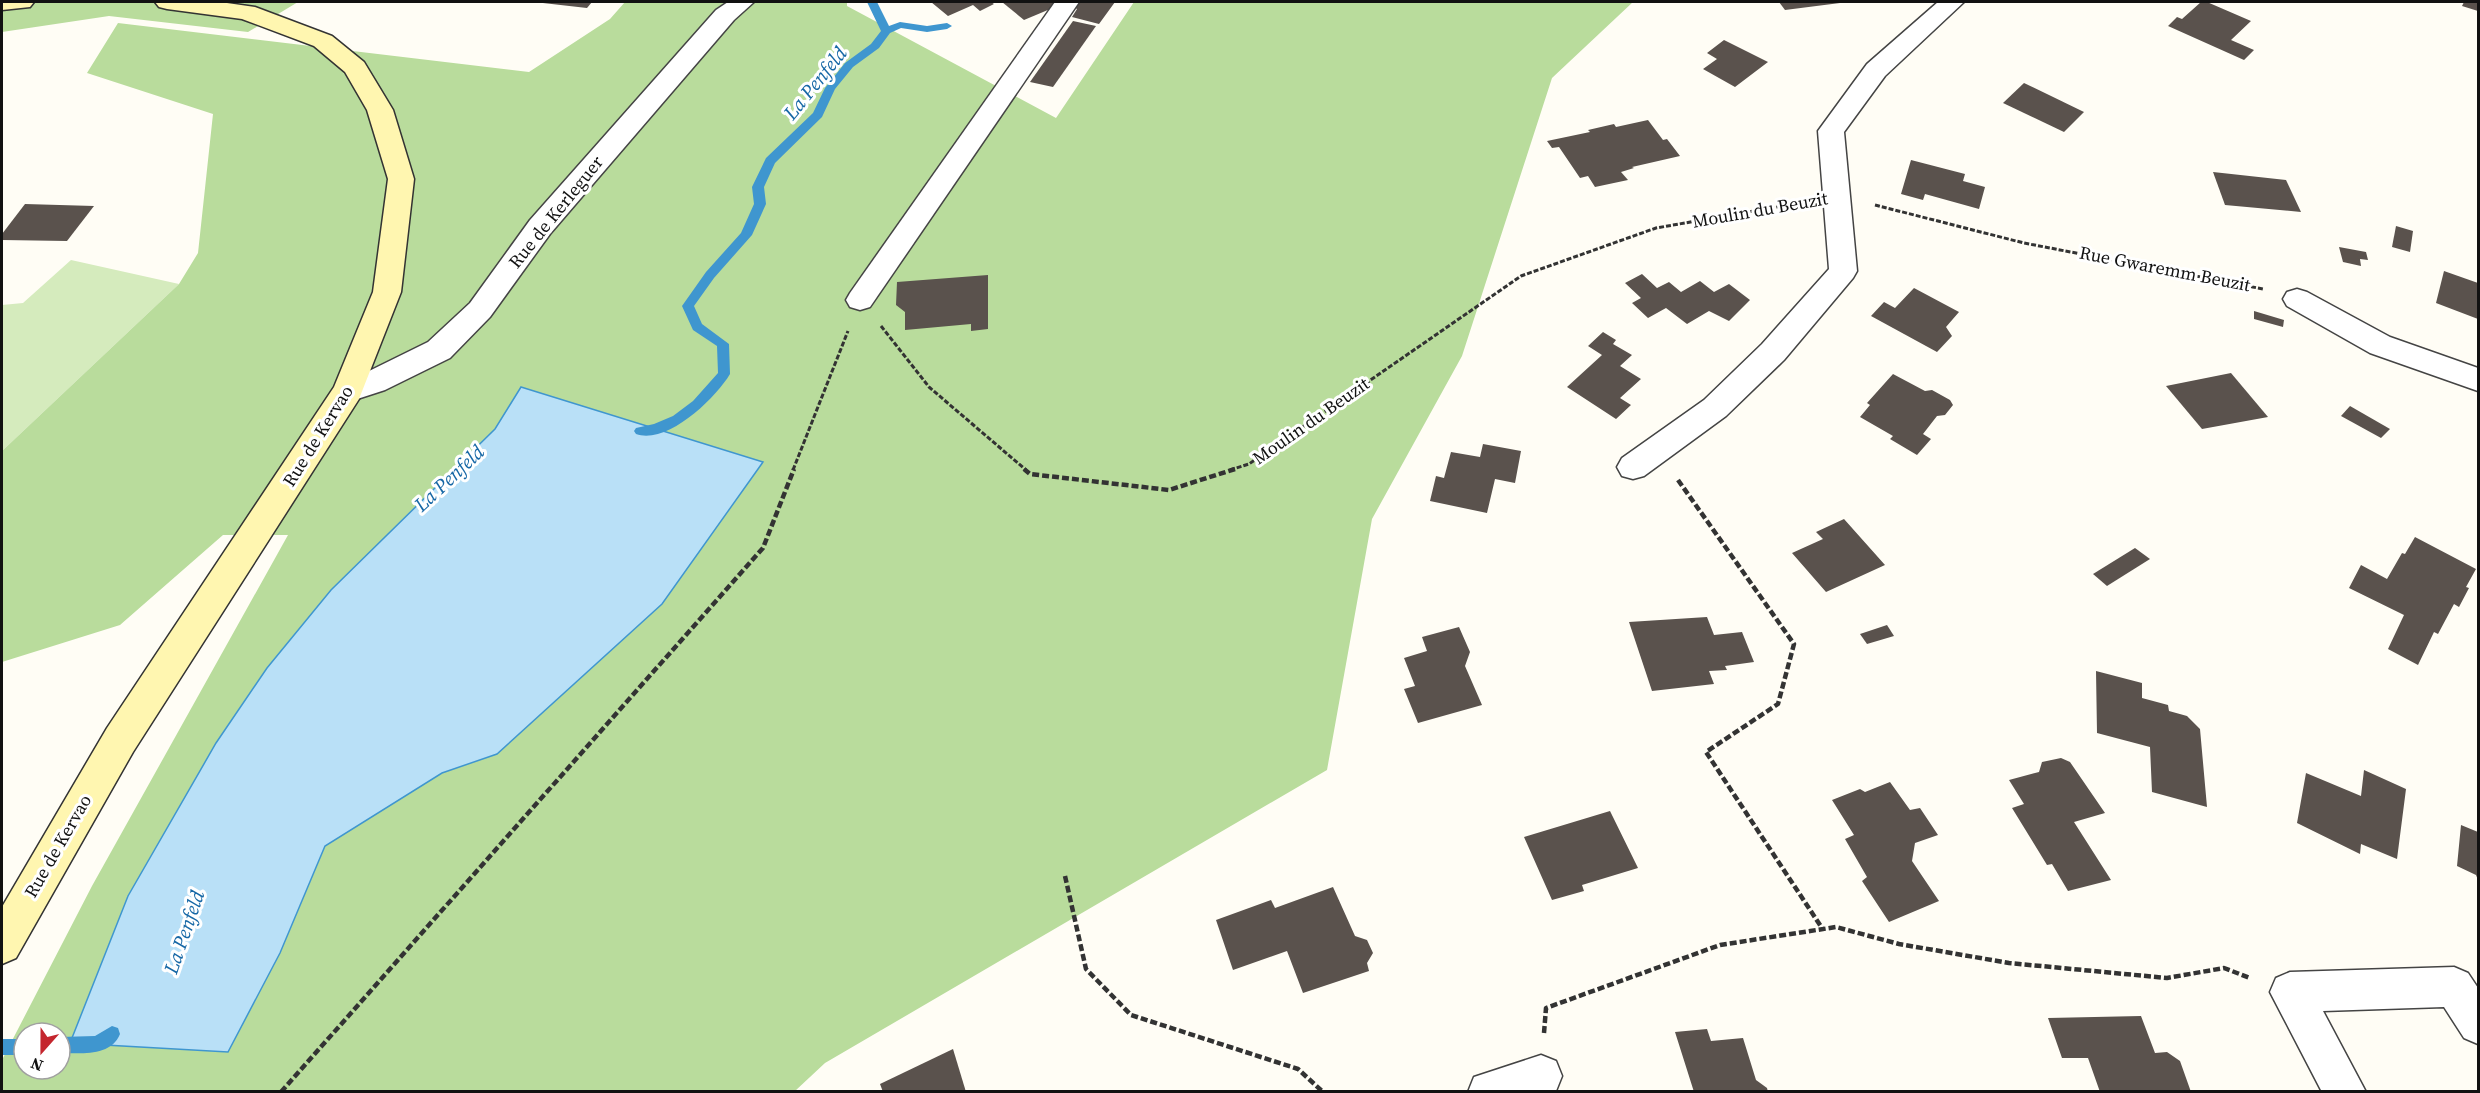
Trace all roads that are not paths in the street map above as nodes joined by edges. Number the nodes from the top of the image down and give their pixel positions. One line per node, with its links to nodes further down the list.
1 (22, 2): 6 (main road)
2 (167, 2): 10 (main road, Rue de Kervao)
3 (742, 2): 10 (street, Rue de Kerleguer)
4 (1067, 2): 8 (street)
5 (1952, 2): 11 (street)
6 (2, 3)
7 (2297, 299): 9 (street)
8 (860, 300)
9 (2478, 380)
10 (348, 391): 12 (main road, Rue de Kervao)
11 (1645, 459)
12 (2, 945)
13 (2478, 1024): 16 (street)
14 (1541, 1076): 15 (street)
15 (1489, 1092)
16 (2345, 1092)

